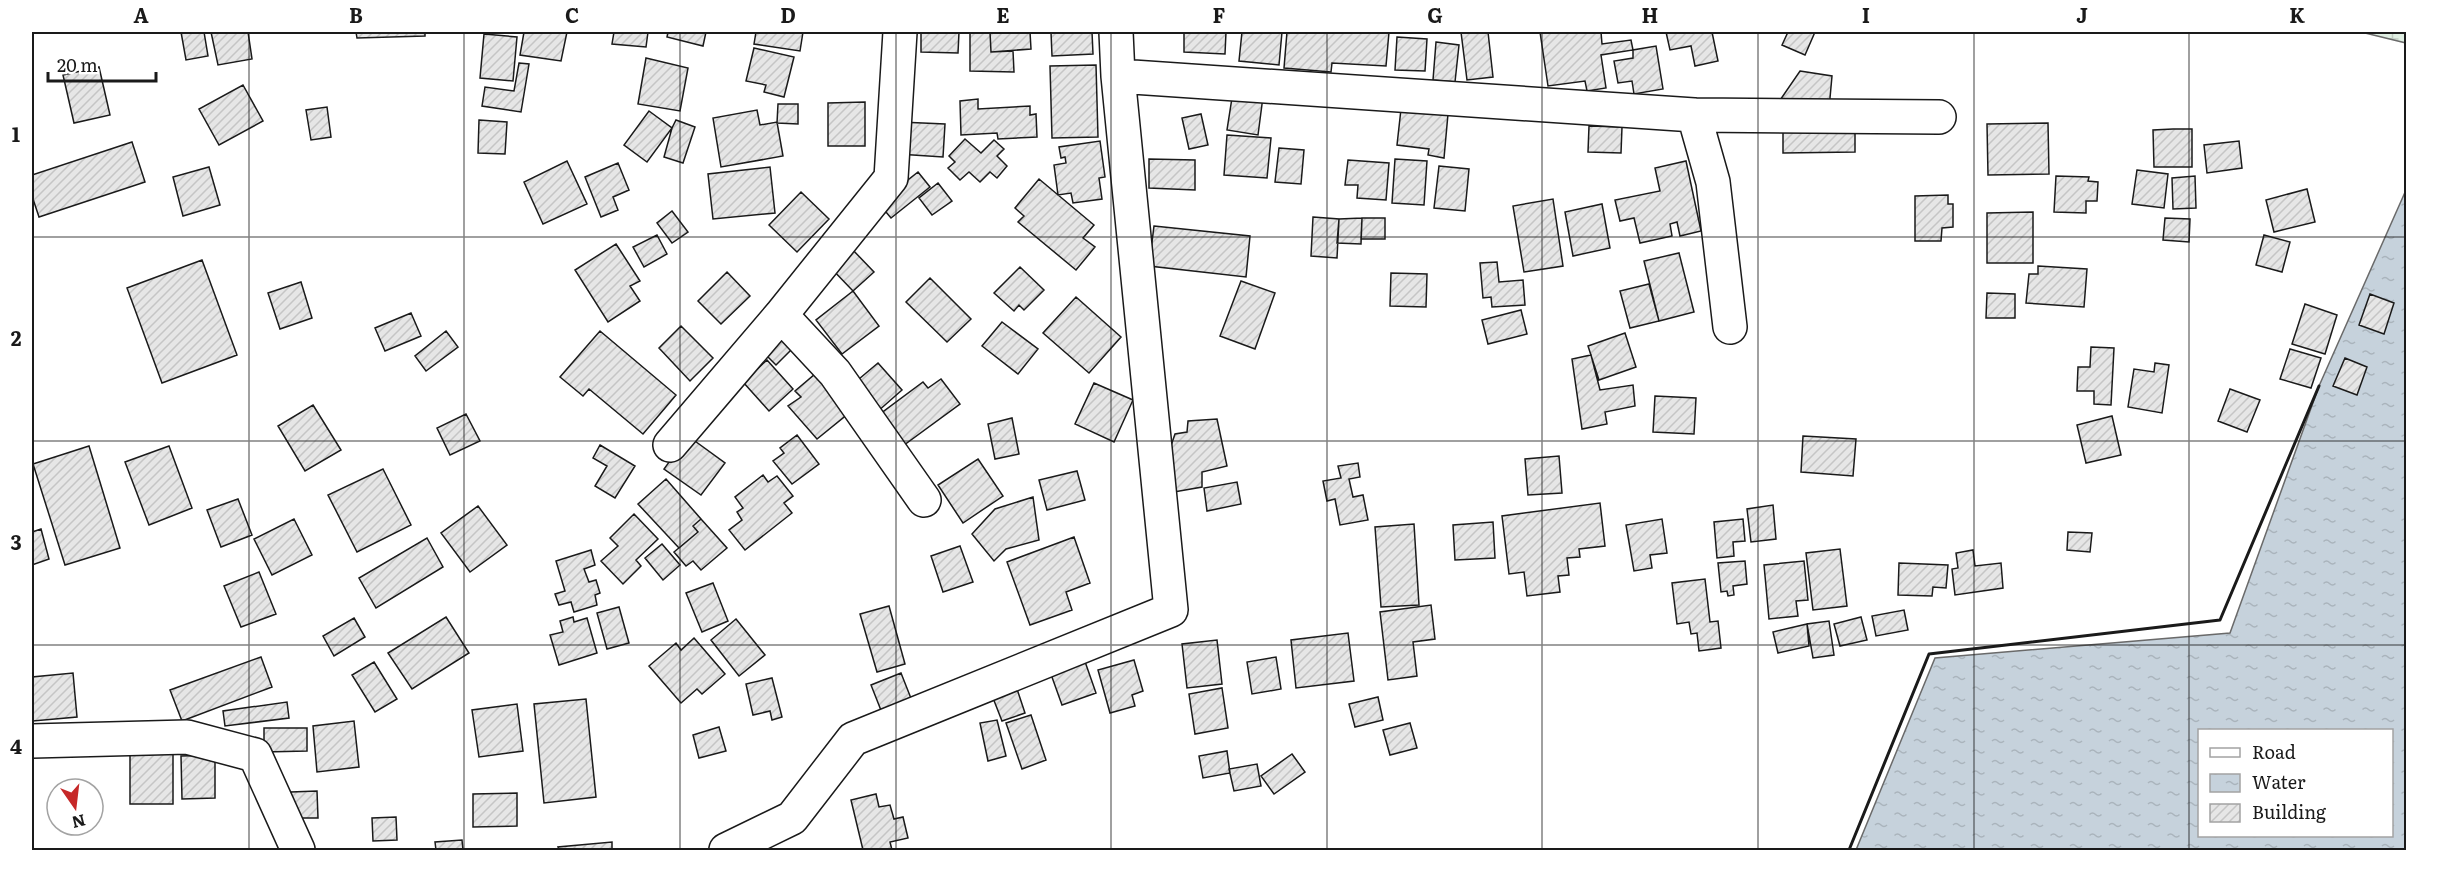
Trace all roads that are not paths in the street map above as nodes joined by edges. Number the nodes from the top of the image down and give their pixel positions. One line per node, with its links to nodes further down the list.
1 (900, 32): 6 (street)
2 (1116, 32): 3 (street)
3 (1118, 75): 4 (street); 12 (street)
4 (1694, 115): 5 (street); 7 (street)
5 (1939, 117)
6 (781, 315): 8 (street); 9 (street)
7 (1730, 327)
8 (670, 445)
9 (924, 500)
10 (32, 741): 11 (street)
11 (298, 850)
12 (726, 850)

